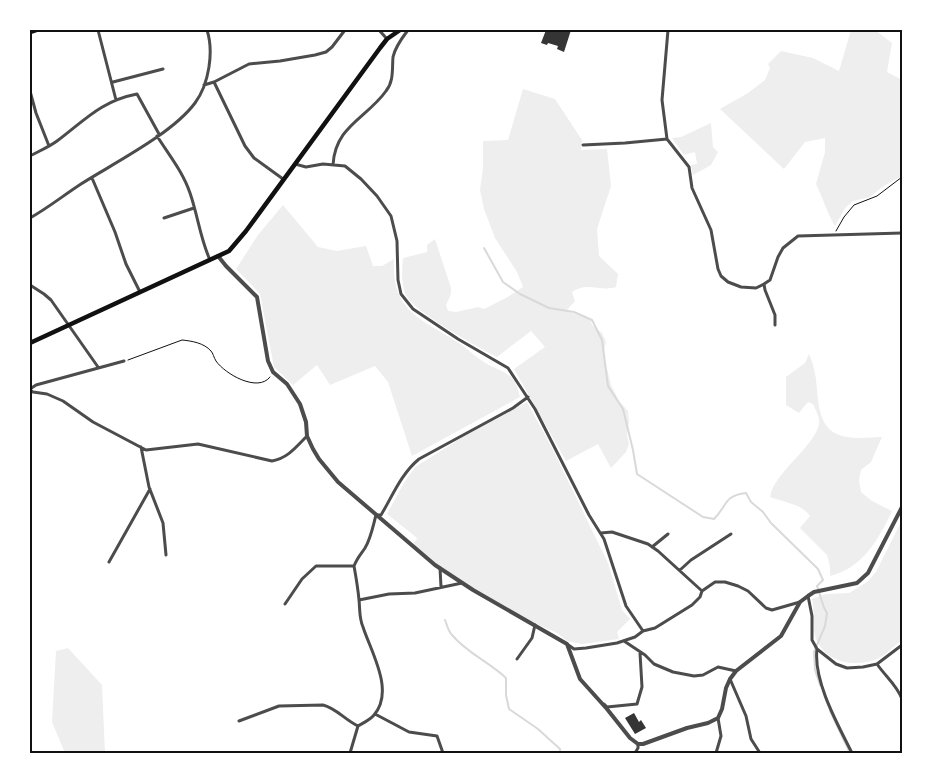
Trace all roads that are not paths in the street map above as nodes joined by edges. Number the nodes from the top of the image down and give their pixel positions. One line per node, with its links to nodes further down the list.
1 (36, 30): 9 (main road)
2 (98, 30): 12 (street)
3 (207, 30): 14 (street)
4 (345, 30): 13 (street)
5 (379, 30): 10 (street)
6 (400, 30): 10 (main road)
7 (408, 30): 23 (street)
8 (668, 30): 18 (street)
9 (30, 32)
10 (387, 39): 22 (main road)
11 (163, 69): 12 (street)
12 (113, 82): 16 (street)
13 (214, 82): 14 (street); 25 (street)
14 (204, 85): 17 (street)
15 (30, 91): 20 (street)
16 (116, 100): 17 (street); 20 (street)
17 (158, 135): 24 (street); 26 (street)
18 (667, 139): 19 (street); 32 (street)
19 (583, 145)
20 (49, 146): 21 (street)
21 (30, 156)
22 (294, 164): 23 (street); 25 (main road)
23 (333, 165): 41 (street)
24 (92, 178): 27 (street); 34 (street)
25 (283, 179): 30 (main road)
26 (194, 208): 28 (street); 31 (street)
27 (30, 218)
28 (164, 218)
29 (902, 233): 32 (street)
30 (218, 256): 31 (main road); 42 (street)
31 (210, 260): 34 (main road)
32 (764, 284): 36 (street)
33 (30, 285): 35 (street)
34 (140, 292): 35 (main road)
35 (68, 325): 37 (main road); 39 (street)
36 (775, 325)
37 (30, 343)
38 (124, 361): 39 (street)
39 (98, 367): 40 (street)
40 (30, 389): 43 (street)
41 (528, 397): 46 (street); 47 (street)
42 (307, 436): 43 (street); 46 (street)
43 (141, 447): 44 (street)
44 (150, 489): 51 (street); 52 (street)
45 (902, 507): 59 (street)
46 (376, 515): 53 (street); 54 (street)
47 (601, 533): 50 (street); 64 (street)
48 (668, 534): 50 (street)
49 (731, 534): 55 (street)
50 (652, 547): 55 (street)
51 (166, 555)
52 (109, 562)
53 (354, 566): 60 (street); 62 (street)
54 (440, 568): 56 (street); 57 (street)
55 (680, 570): 58 (street)
56 (463, 583): 57 (street); 63 (street)
57 (442, 587): 60 (street)
58 (702, 591): 61 (street); 64 (street)
59 (808, 596): 61 (street); 68 (street)
60 (359, 600): 76 (street)
61 (800, 602): 72 (street)
62 (285, 604)
63 (536, 625): 66 (street); 70 (street)
64 (643, 631): 65 (street)
65 (624, 641): 66 (street); 69 (street)
66 (567, 644): 75 (street)
67 (902, 645): 71 (street)
68 (818, 649): 71 (street); 86 (street)
69 (640, 652): 72 (street); 75 (street)
70 (516, 659)
71 (877, 664): 74 (street)
72 (736, 671): 73 (street)
73 (730, 679): 77 (street); 85 (street)
74 (902, 698)
75 (601, 702): 80 (street)
76 (375, 714): 79 (street); 82 (street)
77 (718, 718): 80 (street); 84 (street)
78 (239, 721): 79 (street)
79 (358, 726): 81 (street)
80 (638, 744): 83 (street)
81 (350, 753)
82 (443, 753)
83 (635, 753)
84 (716, 753)
85 (760, 753)
86 (852, 753)

